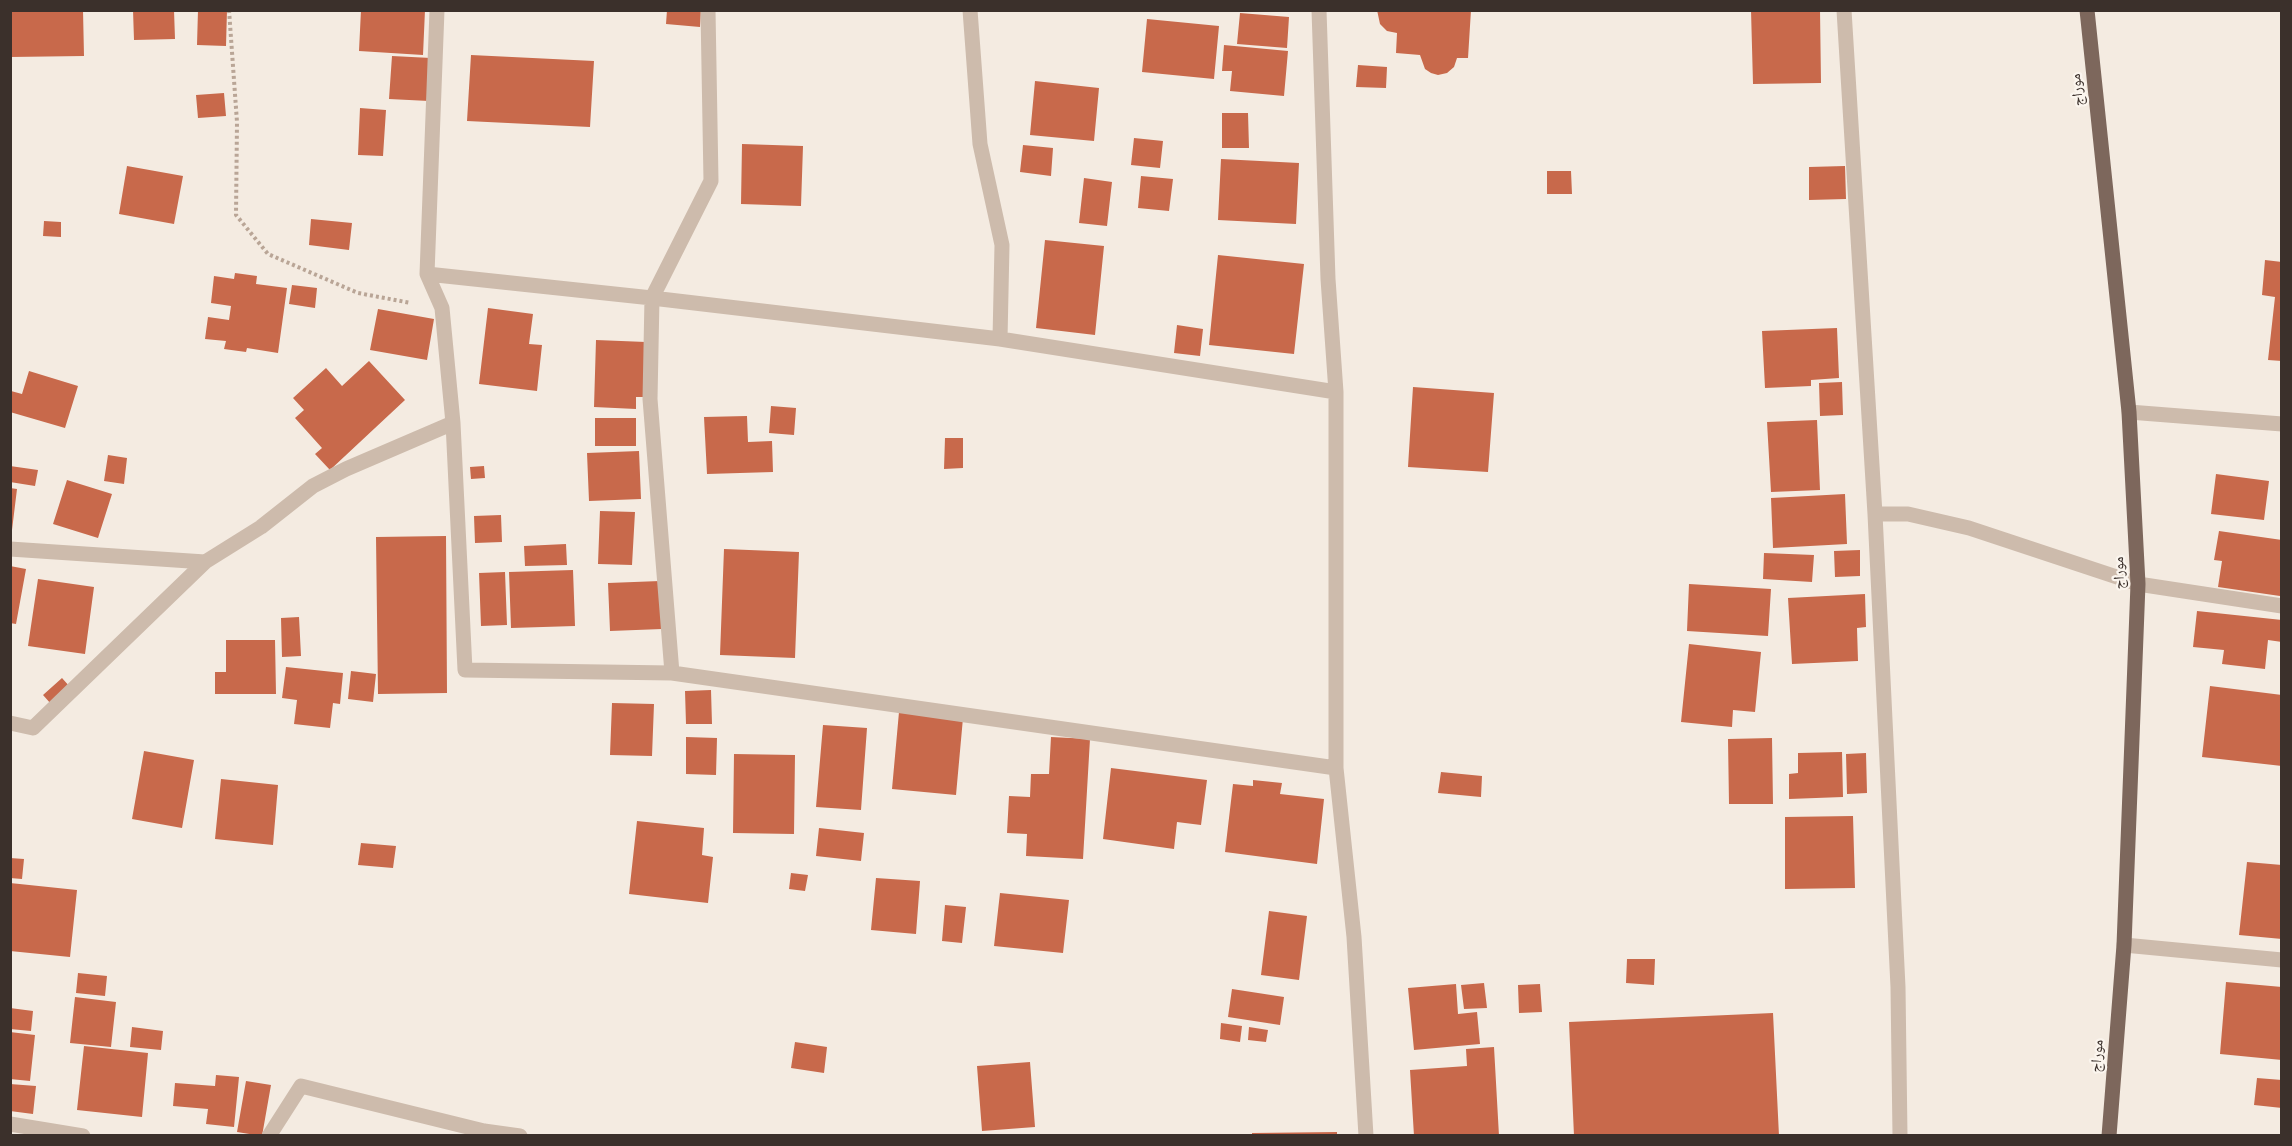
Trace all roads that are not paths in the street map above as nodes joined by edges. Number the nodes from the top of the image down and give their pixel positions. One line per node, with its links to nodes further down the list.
1 (437, 10): 7 (street)
2 (708, 10): 8 (street)
3 (970, 10): 9 (street)
4 (1319, 10): 10 (street)
5 (1844, 10): 14 (street)
6 (2087, 10): 11 (main road, موراج)
7 (428, 274): 8 (street); 12 (street)
8 (652, 298): 9 (street); 19 (street)
9 (1000, 339): 10 (street)
10 (1336, 392): 21 (street)
11 (2129, 412): 13 (street); 17 (main road, موراج)
12 (453, 423): 16 (street); 19 (street)
13 (2282, 424)
14 (1875, 513): 17 (street); 29 (street)
15 (10, 549): 16 (street)
16 (205, 562): 20 (street)
17 (2138, 584): 18 (street); 22 (main road, موراج)
18 (2282, 606)
19 (672, 673): 21 (street)
20 (10, 723)
21 (1336, 768): 28 (street)
22 (2124, 945): 23 (street); 30 (main road, موراج)
23 (2282, 960)
24 (10, 1124): 25 (street)
25 (83, 1136)
26 (269, 1136): 27 (street)
27 (520, 1136)
28 (1365, 1136)
29 (1900, 1136)
30 (2109, 1136)

